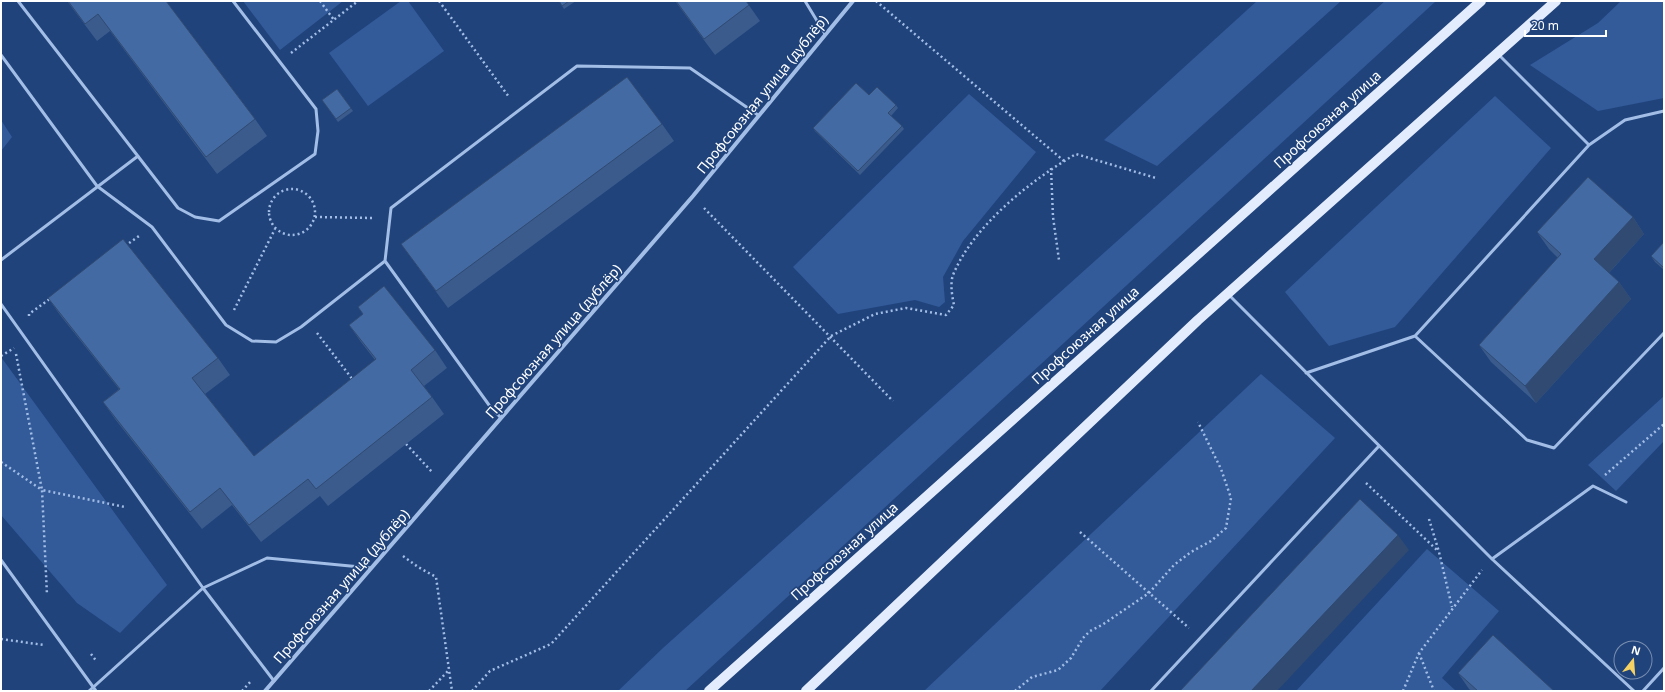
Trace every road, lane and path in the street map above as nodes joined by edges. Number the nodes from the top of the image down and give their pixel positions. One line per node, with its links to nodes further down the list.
1 (18, 1): 20 (lane)
2 (233, 1): 15 (lane)
3 (320, 1): 11 (path)
4 (358, 1): 11 (path)
5 (439, 1): 16 (path)
6 (805, 1): 12 (lane)
7 (853, 1): 12 (street, Профсоюзная улица (дублёр))
8 (876, 1): 21 (path)
9 (1481, 1): 86 (main road, Профсоюзная улица)
10 (1556, 1): 13 (main road)
11 (334, 20): 15 (path)
12 (825, 34): 18 (street, Профсоюзная улица (дублёр))
13 (1497, 53): 19 (lane); 34 (main road)
14 (1, 55): 24 (lane)
15 (280, 62): 20 (lane)
16 (519, 110): 18 (lane); 27 (lane)
17 (1664, 111): 19 (lane)
18 (758, 115): 25 (street, Профсоюзная улица (дублёр))
19 (1589, 145): 42 (lane)
20 (138, 156): 24 (lane)
21 (1064, 161): 22 (path); 23 (path)
22 (1052, 168): 32 (path); 41 (path)
23 (1156, 178)
24 (97, 186): 28 (lane); 31 (lane)
25 (693, 196): 41 (path); 47 (street, Профсоюзная улица (дублёр))
26 (315, 216): 27 (path); 29 (path); 29 (path)
27 (390, 219): 33 (lane)
28 (152, 227): 30 (path); 39 (lane)
29 (275, 229): 39 (path)
30 (120, 250)
31 (1, 260)
32 (1059, 260)
33 (385, 261): 37 (lane); 47 (lane)
34 (1227, 293): 44 (lane); 87 (main road)
35 (55, 295): 38 (path)
36 (1, 304): 66 (lane)
37 (309, 321): 39 (lane); 45 (path)
38 (29, 322)
39 (226, 325)
40 (1664, 333): 42 (lane)
41 (830, 336): 46 (path); 85 (path)
42 (1415, 336): 44 (lane)
43 (1, 356): 56 (path)
44 (1306, 373): 51 (lane)
45 (355, 383)
46 (893, 401)
47 (501, 418): 61 (street, Профсоюзная улица (дублёр))
48 (1198, 422): 67 (path)
49 (1664, 424): 55 (path)
50 (406, 444): 54 (path)
51 (1379, 446): 53 (lane); 63 (lane)
52 (1, 462): 56 (path)
53 (1354, 472): 62 (path); 70 (lane)
54 (433, 473)
55 (1593, 486): 57 (lane); 63 (lane)
56 (42, 490): 58 (path); 68 (path)
57 (1626, 502)
58 (128, 507)
59 (1427, 514): 62 (path)
60 (1080, 532): 67 (path)
61 (390, 546): 65 (street, Профсоюзная улица (дублёр)); 76 (path)
62 (1439, 552): 69 (path)
63 (1492, 559): 69 (path); 92 (lane)
64 (1, 560): 72 (lane)
65 (371, 568): 66 (lane); 78 (street, Профсоюзная улица (дублёр))
66 (203, 588): 77 (lane); 78 (lane)
67 (1148, 593): 70 (path); 88 (path)
68 (47, 597)
69 (1452, 607): 74 (path)
70 (1200, 638): 89 (lane)
71 (1, 640): 72 (path)
72 (65, 648): 79 (lane)
73 (88, 651): 77 (path)
74 (1419, 653): 90 (path); 91 (path)
75 (1664, 668): 93 (lane)
76 (448, 671): 83 (path); 84 (path)
77 (106, 675): 79 (lane)
78 (274, 681): 82 (street, Профсоюзная улица (дублёр))
79 (94, 687): 80 (lane); 81 (lane)
80 (89, 691)
81 (96, 691)
82 (265, 691)
83 (429, 691)
84 (452, 691)
85 (472, 691)
86 (709, 691)
87 (806, 691)
88 (1016, 691)
89 (1151, 691)
90 (1402, 691)
91 (1434, 691)
92 (1634, 691)
93 (1643, 691)

